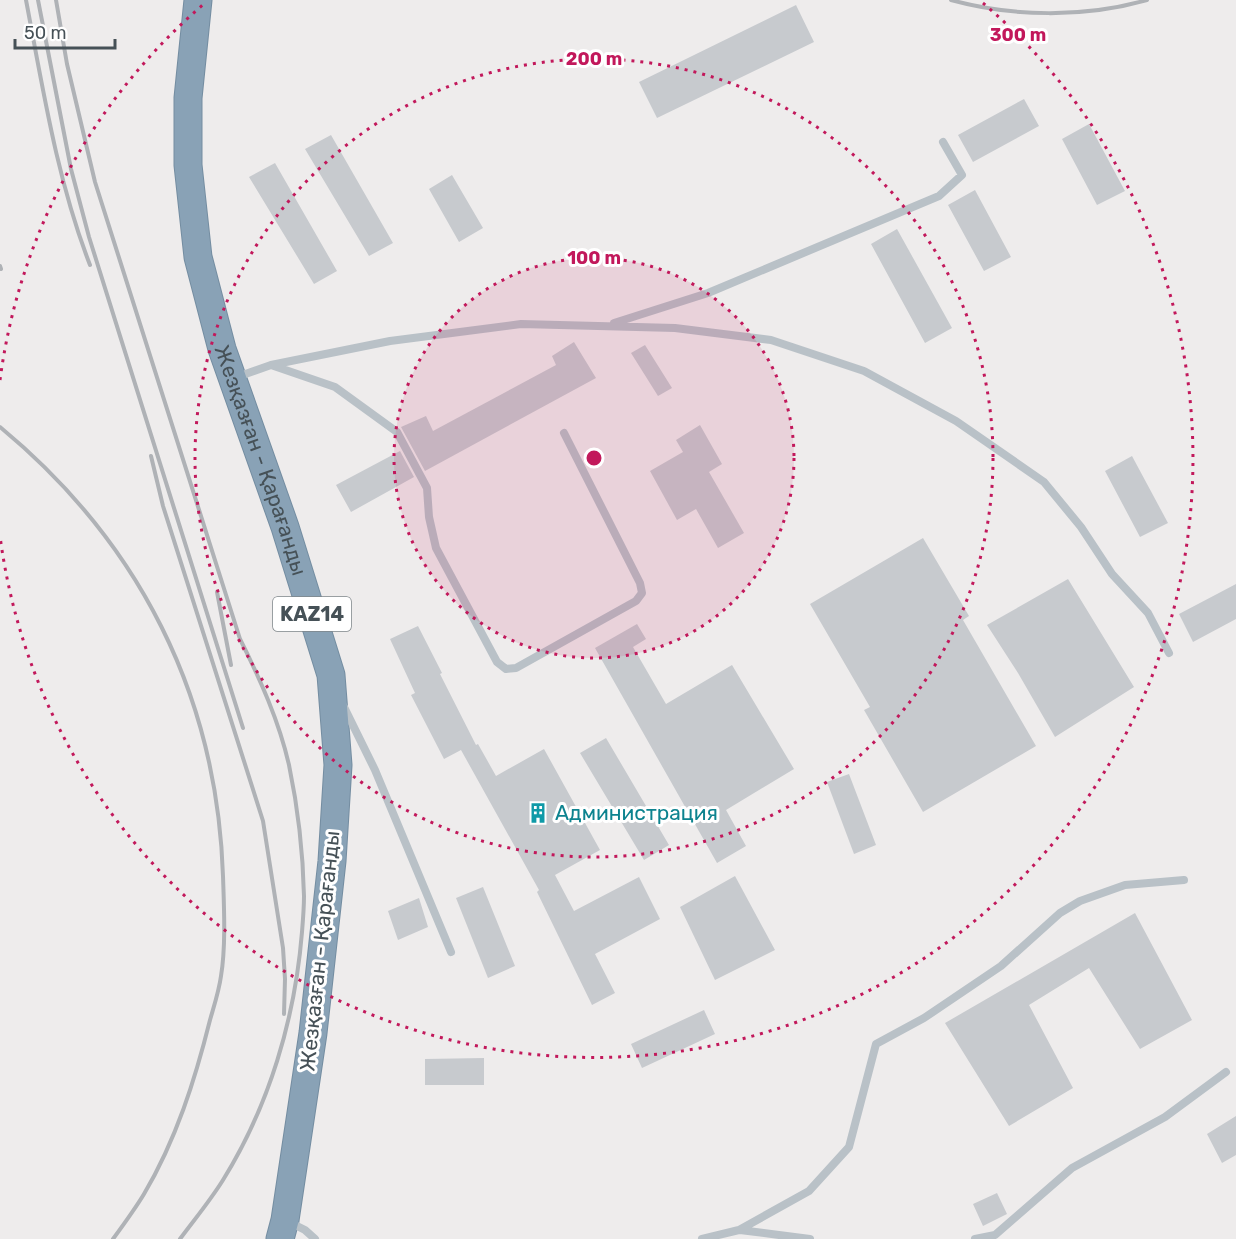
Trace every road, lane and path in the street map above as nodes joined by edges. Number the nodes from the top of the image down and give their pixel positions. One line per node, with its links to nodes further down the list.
1 (198, 0): 5 (highway, Жезқазған - Қарағанды / KAZ14)
2 (943, 142): 3 (lane)
3 (607, 326): 4 (lane); 7 (lane)
4 (271, 365): 5 (lane); 6 (lane)
5 (232, 378): 8 (highway, Жезқазған - Қарағанды / KAZ14)
6 (564, 433)
7 (1169, 653)
8 (331, 681): 10 (lane); 12 (highway, Жезқазған - Қарағанды / KAZ14)
9 (1184, 880): 13 (lane)
10 (451, 952)
11 (1226, 1072): 17 (lane)
12 (283, 1229): 14 (lane)
13 (739, 1230): 15 (lane); 16 (lane)
14 (315, 1239)
15 (702, 1239)
16 (810, 1239)
17 (975, 1239)

